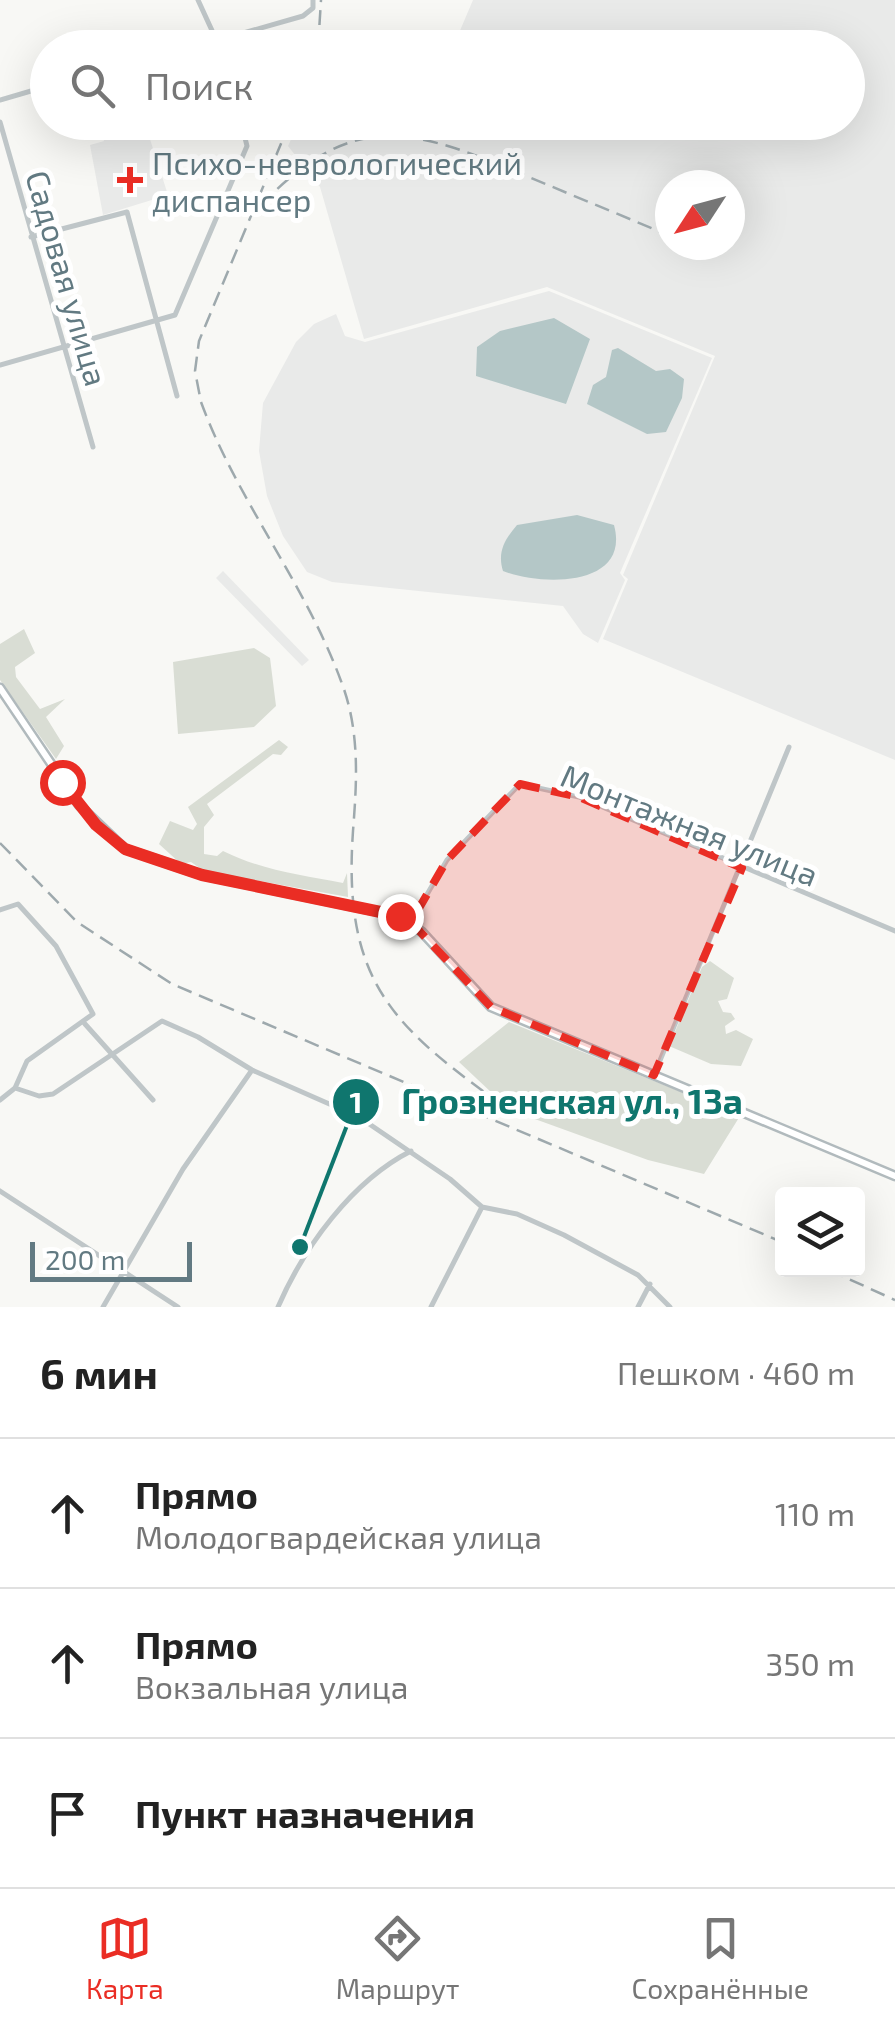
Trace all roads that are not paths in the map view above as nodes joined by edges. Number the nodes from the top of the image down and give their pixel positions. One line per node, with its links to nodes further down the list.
1 (198, 0): 3 (street)
2 (313, 0): 4 (street)
3 (212, 30)
4 (261, 30)
5 (30, 91): 6 (street)
6 (0, 100)
7 (0, 122): 9 (street, Садовая улица)
8 (246, 140): 10 (street)
9 (31, 237): 10 (street); 11 (street, Садовая улица)
10 (158, 322): 11 (street); 13 (street)
11 (65, 346): 12 (street); 14 (street, Садовая улица)
12 (0, 365)
13 (177, 396)
14 (92, 447)
15 (0, 688): 19 (street)
16 (789, 747): 17 (street)
17 (742, 868): 19 (street, Монтажная улица); 20 (street, Монтажная улица); 24 (street)
18 (0, 910): 21 (street)
19 (411, 922): 24 (street)
20 (895, 931)
21 (84, 1022): 22 (street); 25 (street)
22 (110, 1056): 23 (street); 25 (street); 27 (street)
23 (252, 1070): 28 (street); 32 (street)
24 (654, 1074): 29 (street)
25 (15, 1088): 26 (street)
26 (0, 1100)
27 (153, 1100)
28 (411, 1151): 31 (street); 36 (street)
29 (895, 1176)
30 (0, 1191): 32 (street)
31 (482, 1208): 33 (street); 37 (street)
32 (125, 1270): 34 (street); 35 (street)
33 (650, 1284): 38 (street); 39 (street)
34 (103, 1307)
35 (178, 1307)
36 (278, 1307)
37 (431, 1307)
38 (638, 1307)
39 (670, 1307)

